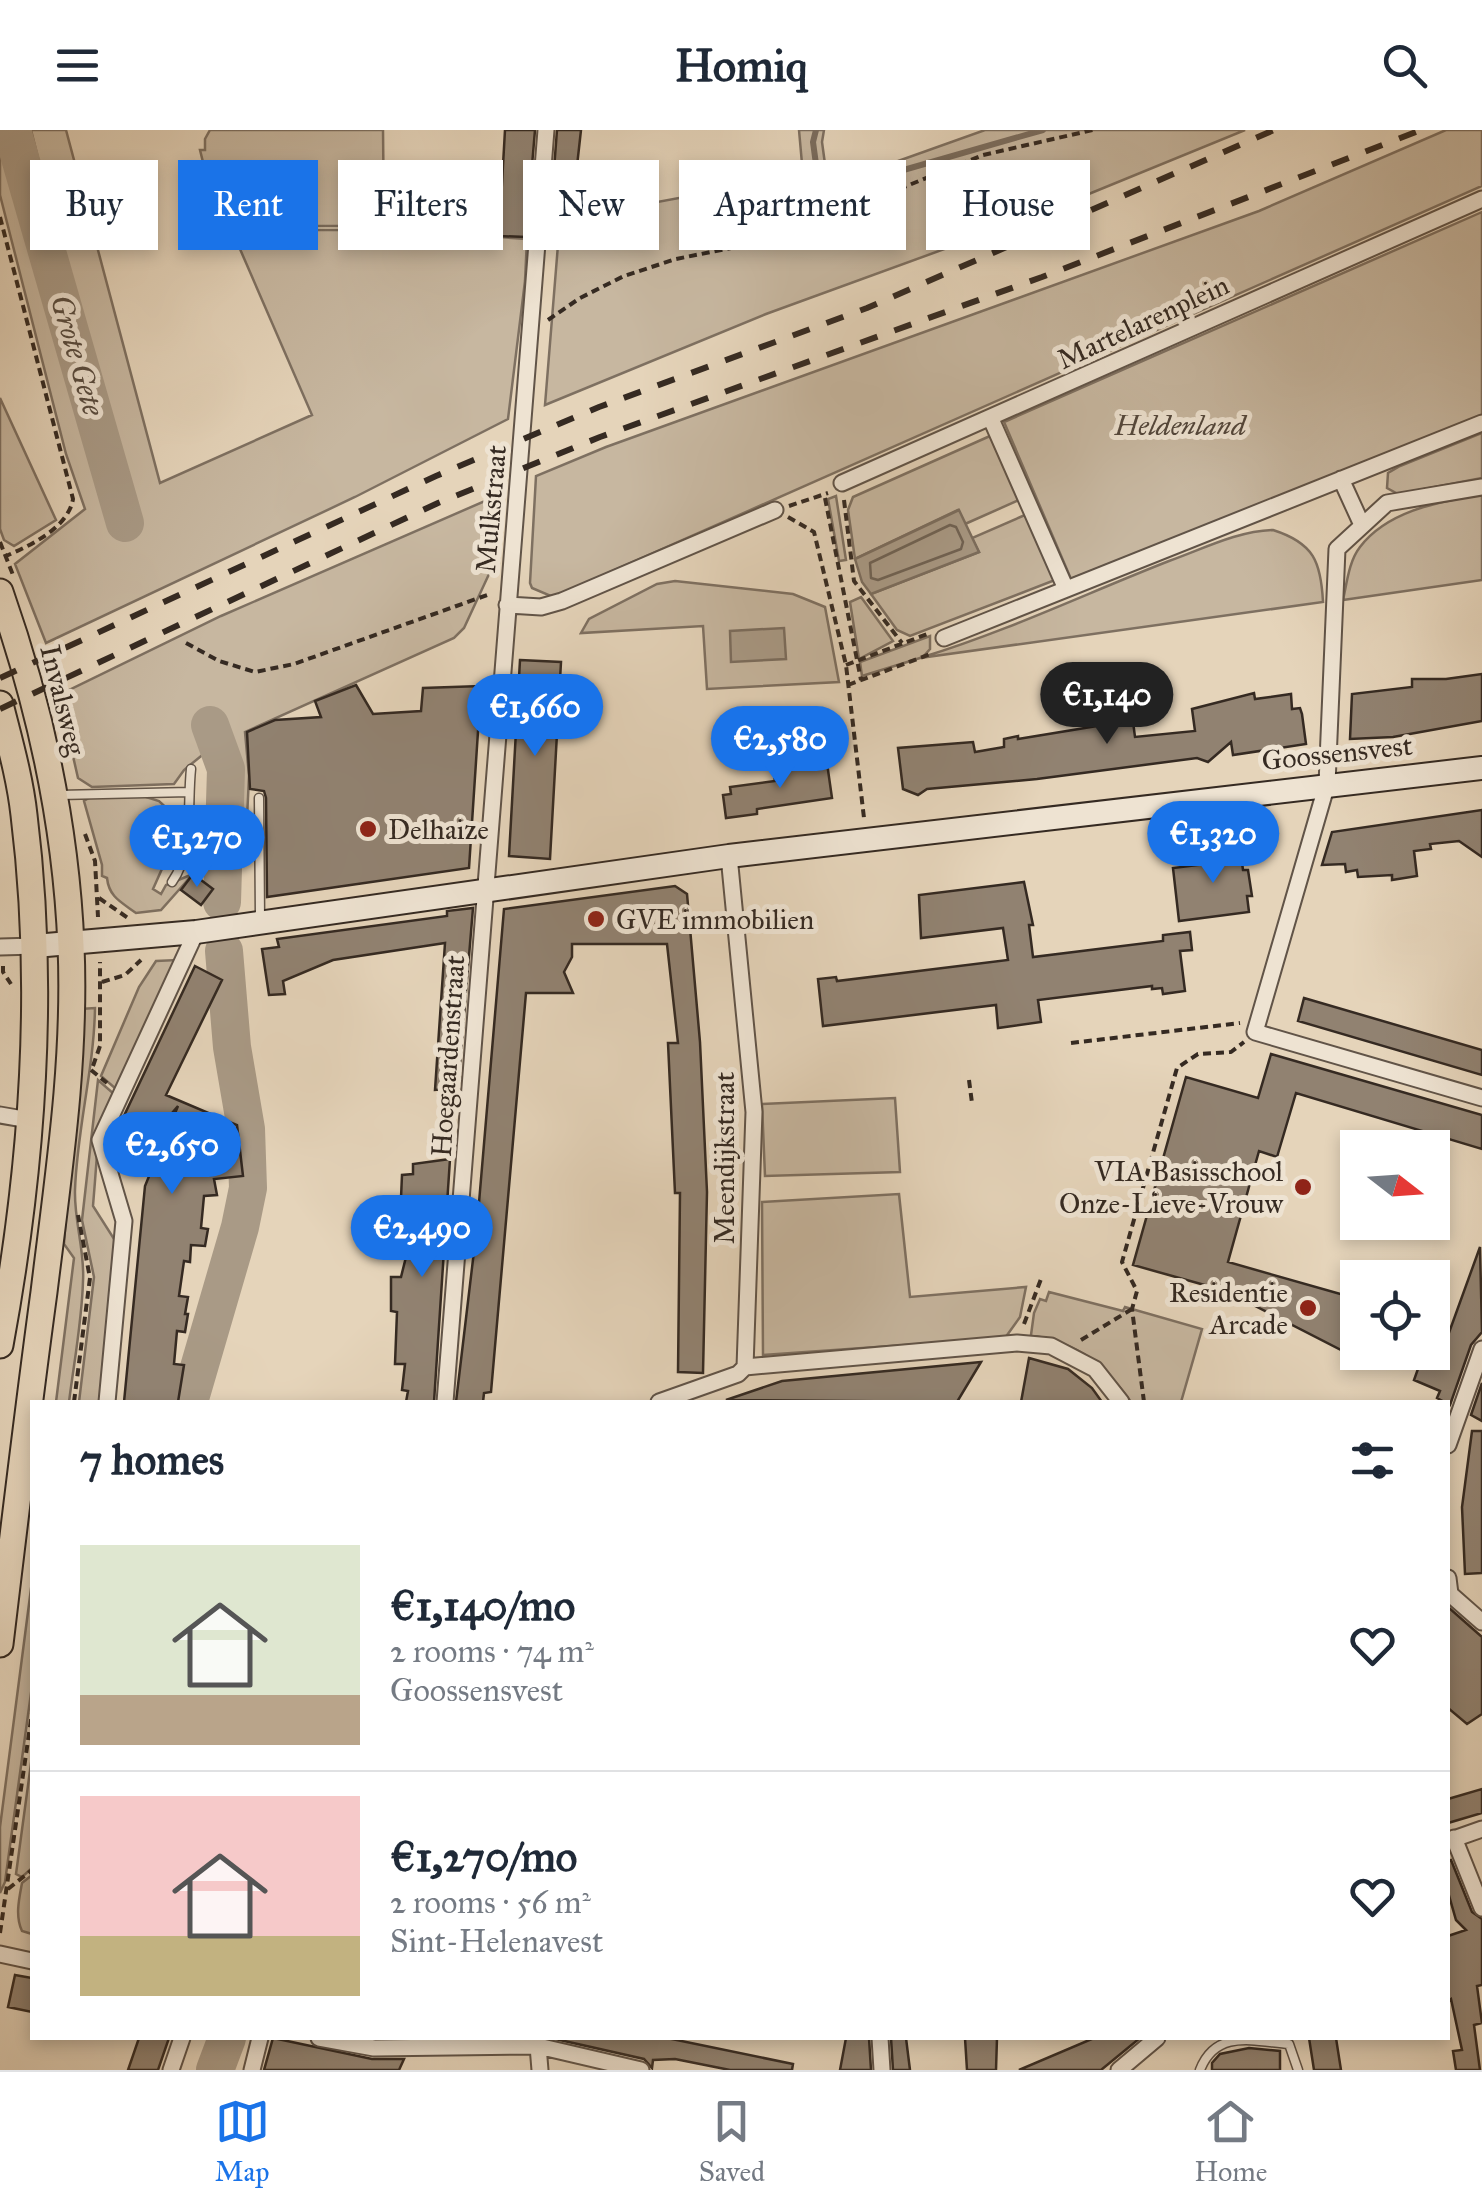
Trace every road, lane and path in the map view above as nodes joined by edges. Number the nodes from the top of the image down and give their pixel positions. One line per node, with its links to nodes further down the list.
1 (546, 130): 5 (street, Mulkstraat)
2 (1093, 130): 5 (path)
3 (1482, 199): 6 (street, Martelarenplein)
4 (0, 217): 14 (path)
5 (532, 334): 17 (street, Mulkstraat)
6 (991, 419): 9 (street, Martelarenplein); 18 (street)
7 (1482, 422): 8 (street)
8 (1342, 479): 13 (street); 18 (street)
9 (842, 483): 11 (path); 15 (path)
10 (1482, 486): 13 (street)
11 (824, 496): 12 (path); 16 (path)
12 (772, 511): 20 (street); 25 (path)
13 (1362, 525): 31 (street)
14 (0, 542)
15 (854, 581): 16 (path); 23 (path)
16 (843, 584): 24 (path)
17 (509, 587): 20 (street, Mulkstraat); 22 (path)
18 (1066, 589): 21 (street)
19 (0, 592): 33 (main road, Invalsweg)
20 (507, 605): 39 (street, Mulkstraat)
21 (944, 638): 23 (path); 26 (path)
22 (186, 643)
23 (902, 644): 24 (path)
24 (858, 660): 25 (path); 26 (path)
25 (846, 665): 27 (path)
26 (861, 680): 27 (path)
27 (848, 685): 35 (path)
28 (0, 704): 45 (main road)
29 (1482, 768): 31 (street, Goossensvest)
30 (191, 769): 32 (lane)
31 (1327, 784): 35 (street, Goossensvest); 49 (street)
32 (189, 792): 33 (lane); 37 (lane)
33 (56, 796): 44 (main road, Invalsweg)
34 (259, 798): 41 (lane)
35 (866, 840): 36 (street, Goossensvest)
36 (729, 856): 39 (street, Goossensvest); 66 (street, Meendijkstraat)
37 (172, 882)
38 (96, 885): 40 (path)
39 (486, 893): 41 (street, Goossensvest); 70 (street, Hoegaardenstraat)
40 (97, 897)
41 (260, 923): 42 (street, Goossensvest)
42 (196, 932): 43 (street, Goossensvest); 69 (street)
43 (158, 936): 44 (street, Goossensvest); 54 (path)
44 (71, 944): 45 (street, Goossensvest); 67 (main road, Invalsweg)
45 (35, 946): 46 (street); 58 (main road)
46 (0, 947)
47 (2, 972): 48 (path)
48 (15, 989)
49 (1257, 1026): 50 (path); 52 (path); 55 (street)
50 (1072, 1044)
51 (969, 1080): 56 (path)
52 (1174, 1083): 53 (path); 61 (path)
53 (1162, 1084)
54 (90, 1087)
55 (1482, 1098)
56 (972, 1103)
57 (0, 1116): 58 (street)
58 (29, 1120): 63 (main road)
59 (79, 1204): 68 (path)
60 (1042, 1278): 62 (path)
61 (1132, 1309): 65 (path); 73 (path)
62 (1016, 1343): 65 (street); 66 (street)
63 (0, 1345)
64 (1482, 1349): 75 (street)
65 (1062, 1352): 72 (street)
66 (745, 1367): 71 (street)
67 (30, 1400)
68 (74, 1400)
69 (107, 1400)
70 (446, 1400)
71 (665, 1400)
72 (1118, 1400)
73 (1144, 1400)
74 (30, 1404): 78 (main road, Invalsweg)
75 (1450, 1437)
76 (1450, 1594): 77 (street)
77 (1482, 1622)
78 (0, 1644)
79 (30, 1728): 83 (path)
80 (1482, 1829): 81 (street)
81 (1451, 1840): 84 (street)
82 (30, 1872): 83 (path)
83 (8, 1890): 85 (path)
84 (1482, 1908)
85 (2, 1917): 86 (path)
86 (0, 1933)
87 (0, 1954): 88 (street)
88 (30, 1961)
89 (181, 2040): 95 (street)
90 (260, 2040): 96 (street)
91 (331, 2040): 94 (street)
92 (880, 2040): 99 (street)
93 (1155, 2040): 100 (street)
94 (527, 2043): 97 (street); 98 (street)
95 (170, 2070)
96 (252, 2070)
97 (540, 2070)
98 (641, 2070)
99 (882, 2070)
100 (1120, 2070)
101 (1200, 2070): 102 (lane)
102 (1298, 2070)

